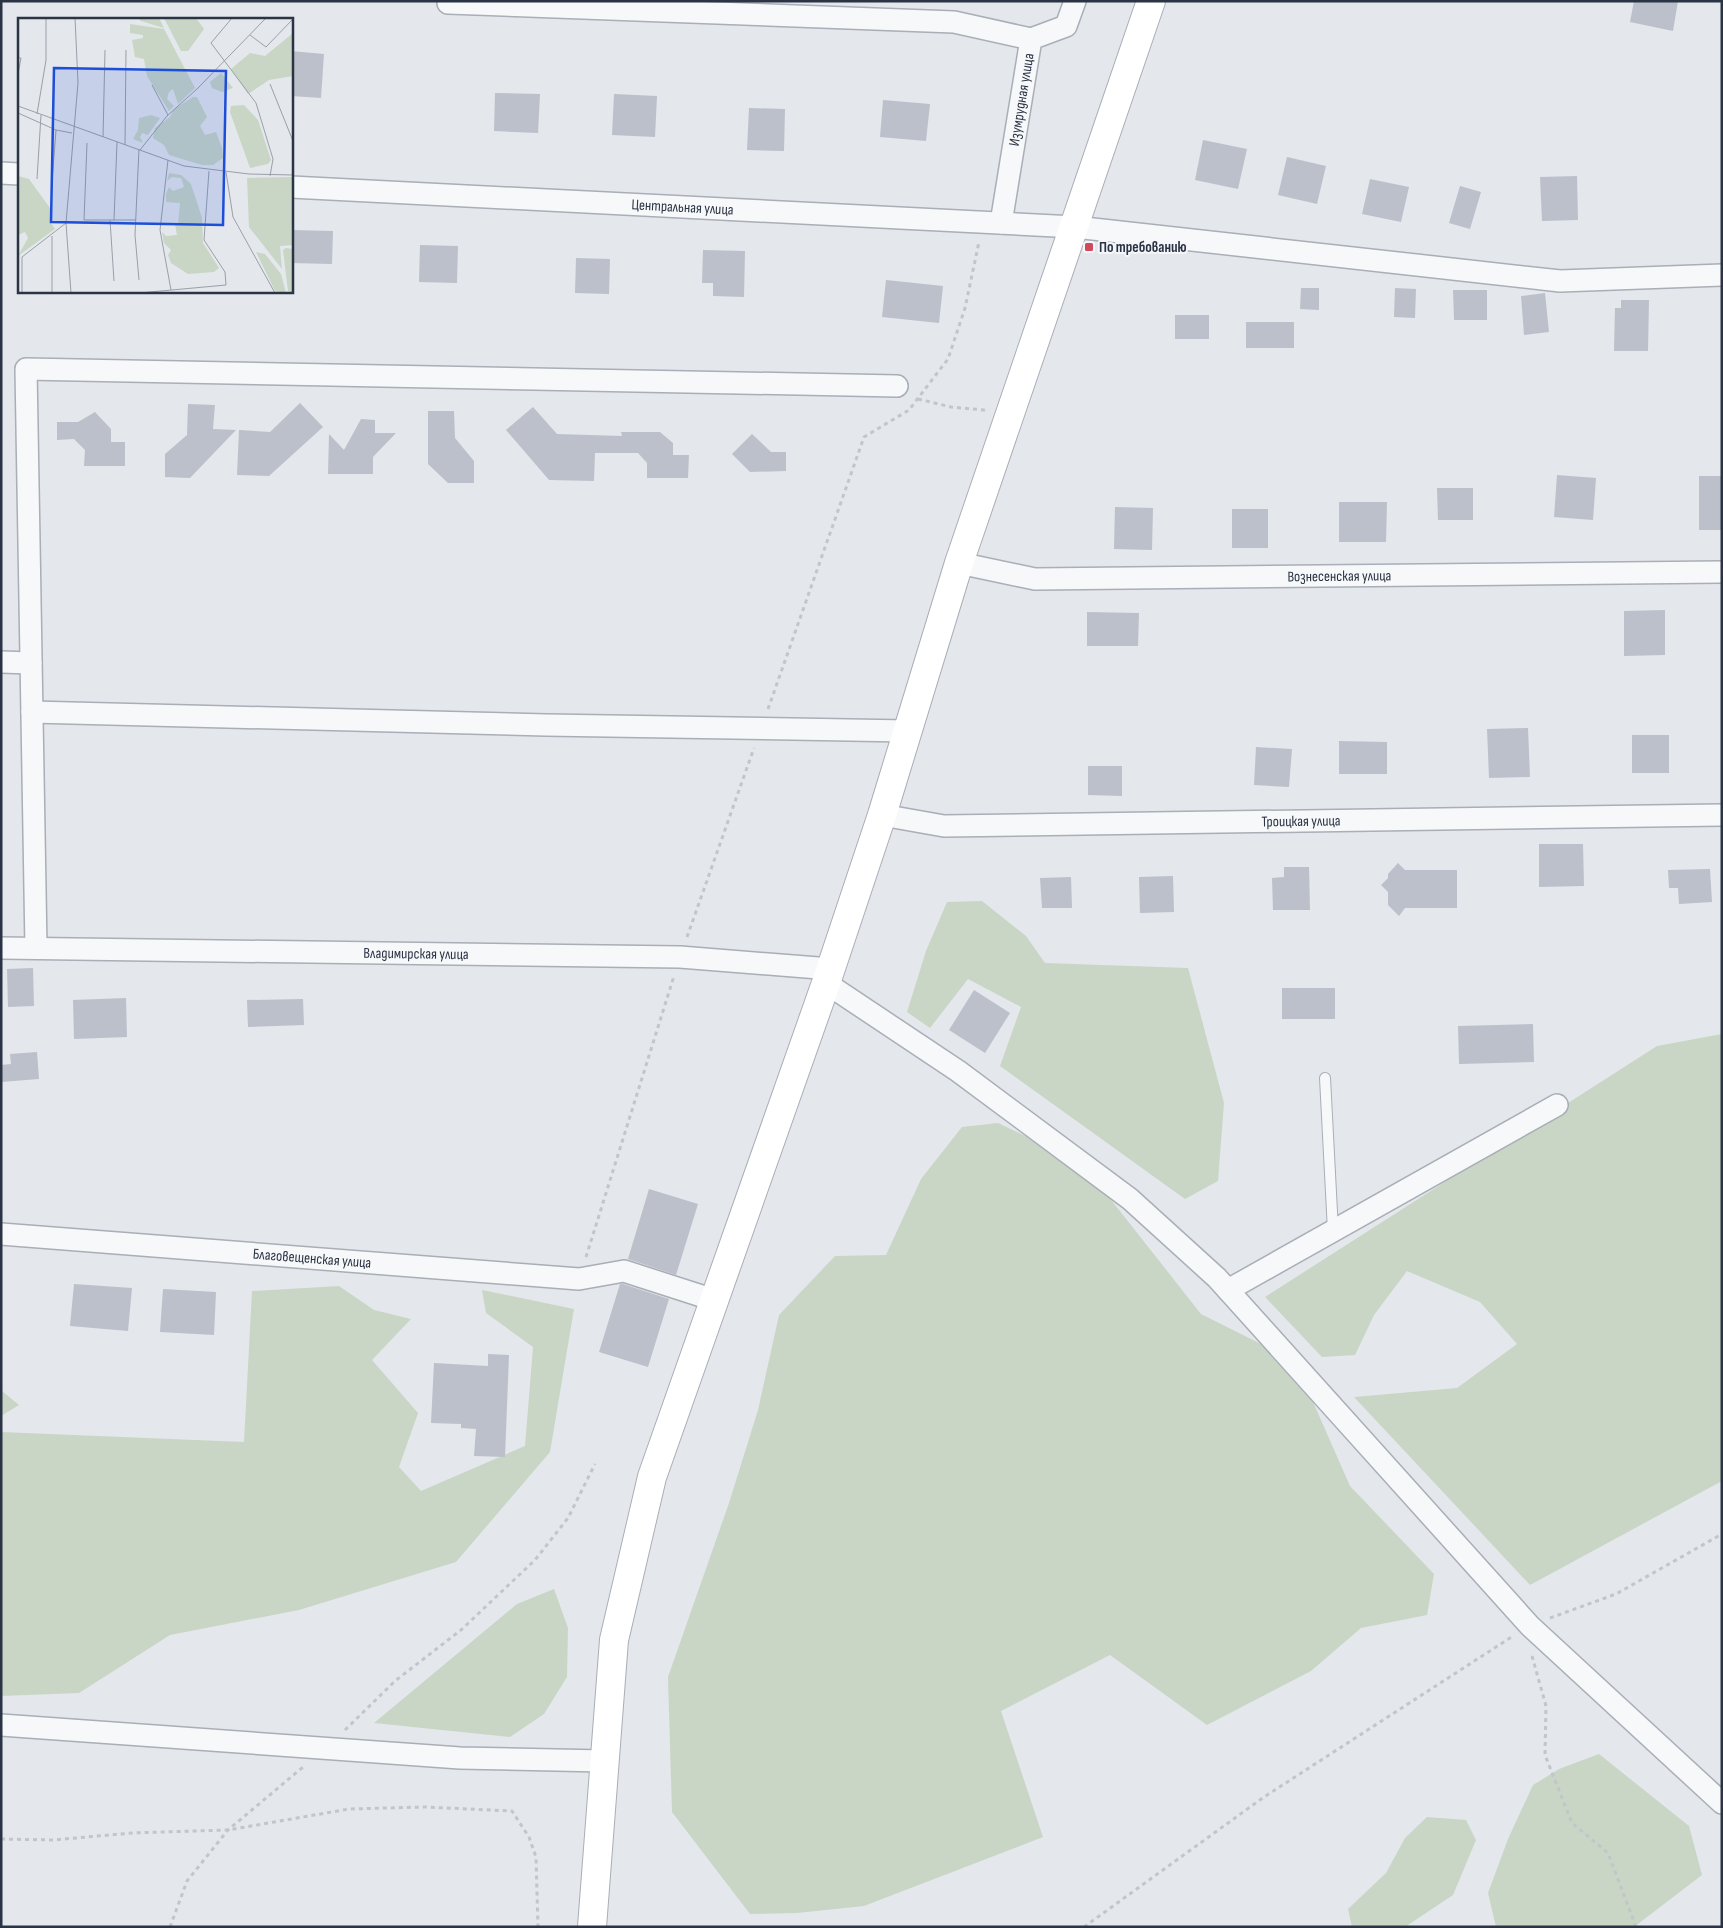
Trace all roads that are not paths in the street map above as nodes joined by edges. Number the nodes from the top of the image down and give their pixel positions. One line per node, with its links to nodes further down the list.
1 (1075, 1): 4 (street, Изумрудная улица)
2 (1151, 1): 9 (street)
3 (448, 3): 4 (street)
4 (1031, 39): 8 (street, Изумрудная улица)
5 (1, 173): 6 (street)
6 (18, 174)
7 (292, 187): 8 (street, Центральная улица)
8 (1001, 223): 9 (street, Центральная улица)
9 (1075, 227): 10 (street, Центральная улица); 12 (street)
10 (1722, 275)
11 (897, 386): 15 (street)
12 (959, 563): 13 (street, Вознесенская улица); 17 (street)
13 (1722, 572)
14 (1, 662): 15 (street)
15 (31, 663): 16 (street)
16 (32, 712): 17 (street); 21 (street)
17 (908, 731): 18 (street)
18 (882, 814): 19 (street, Троицкая улица); 22 (street)
19 (1722, 815)
20 (1, 948): 21 (street, Владимирская улица)
21 (36, 948): 22 (street, Владимирская улица)
22 (829, 976): 27 (street); 28 (street)
23 (1325, 1078): 25 (lane)
24 (1557, 1104): 25 (street)
25 (1333, 1231): 27 (street)
26 (1, 1234): 28 (street, Благовещенская улица)
27 (1228, 1290): 31 (street)
28 (714, 1300): 30 (street)
29 (1, 1724): 30 (street)
30 (604, 1761): 32 (street)
31 (1722, 1803)
32 (592, 1927)

